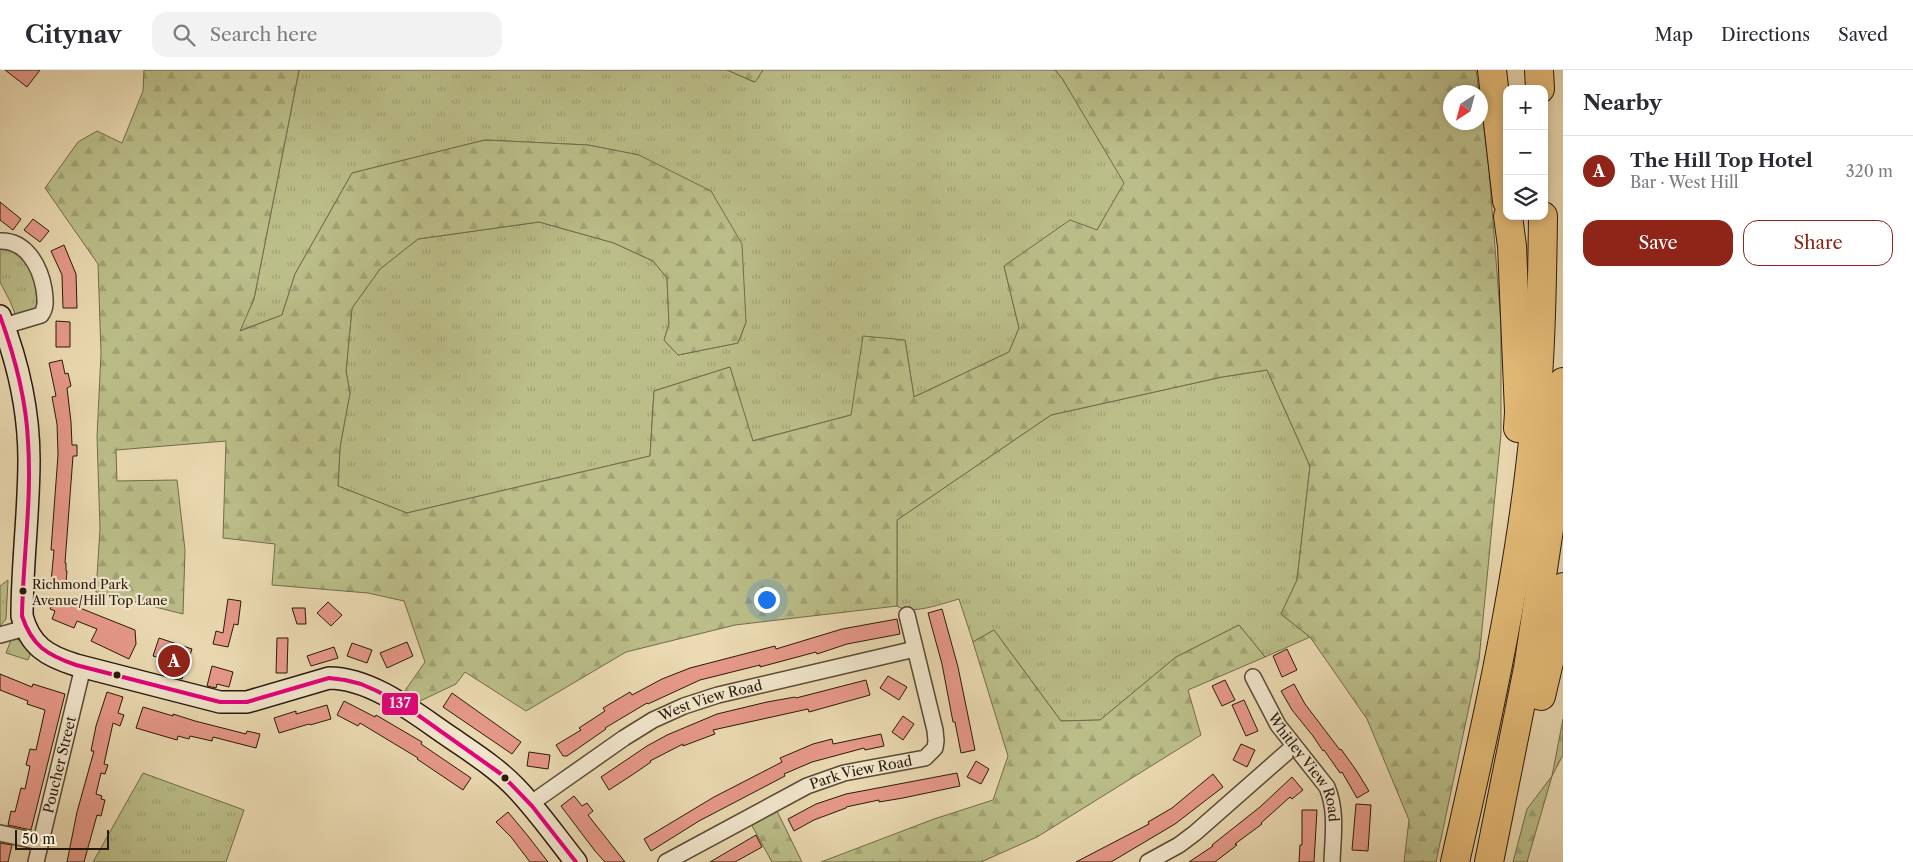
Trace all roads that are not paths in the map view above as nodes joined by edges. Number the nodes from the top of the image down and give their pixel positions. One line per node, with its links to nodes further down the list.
1 (1492, 70): 4 (highway)
2 (1539, 70): 3 (highway)
3 (1540, 85)
4 (1504, 175)
5 (1509, 220): 14 (highway)
6 (1542, 220): 14 (highway)
7 (0, 240): 8 (street)
8 (2, 321): 12 (street)
9 (1563, 382): 28 (highway)
10 (1563, 587): 28 (highway)
11 (907, 615): 15 (street, Park View Road)
12 (25, 628): 13 (street); 16 (street)
13 (0, 635)
14 (1503, 639): 27 (highway)
15 (915, 649): 19 (street, West View Road); 24 (street, Park View Road)
16 (83, 667): 19 (street); 21 (street, Poucher Street)
17 (1253, 678): 18 (street, Whitley View Road)
18 (1294, 746): 25 (street); 26 (street, Whitley View Road)
19 (530, 804): 23 (street)
20 (0, 833): 21 (street)
21 (40, 842): 22 (street, Poucher Street)
22 (36, 862)
23 (576, 862)
24 (666, 862)
25 (1148, 862)
26 (1332, 862)
27 (1455, 862)
28 (1490, 862)

